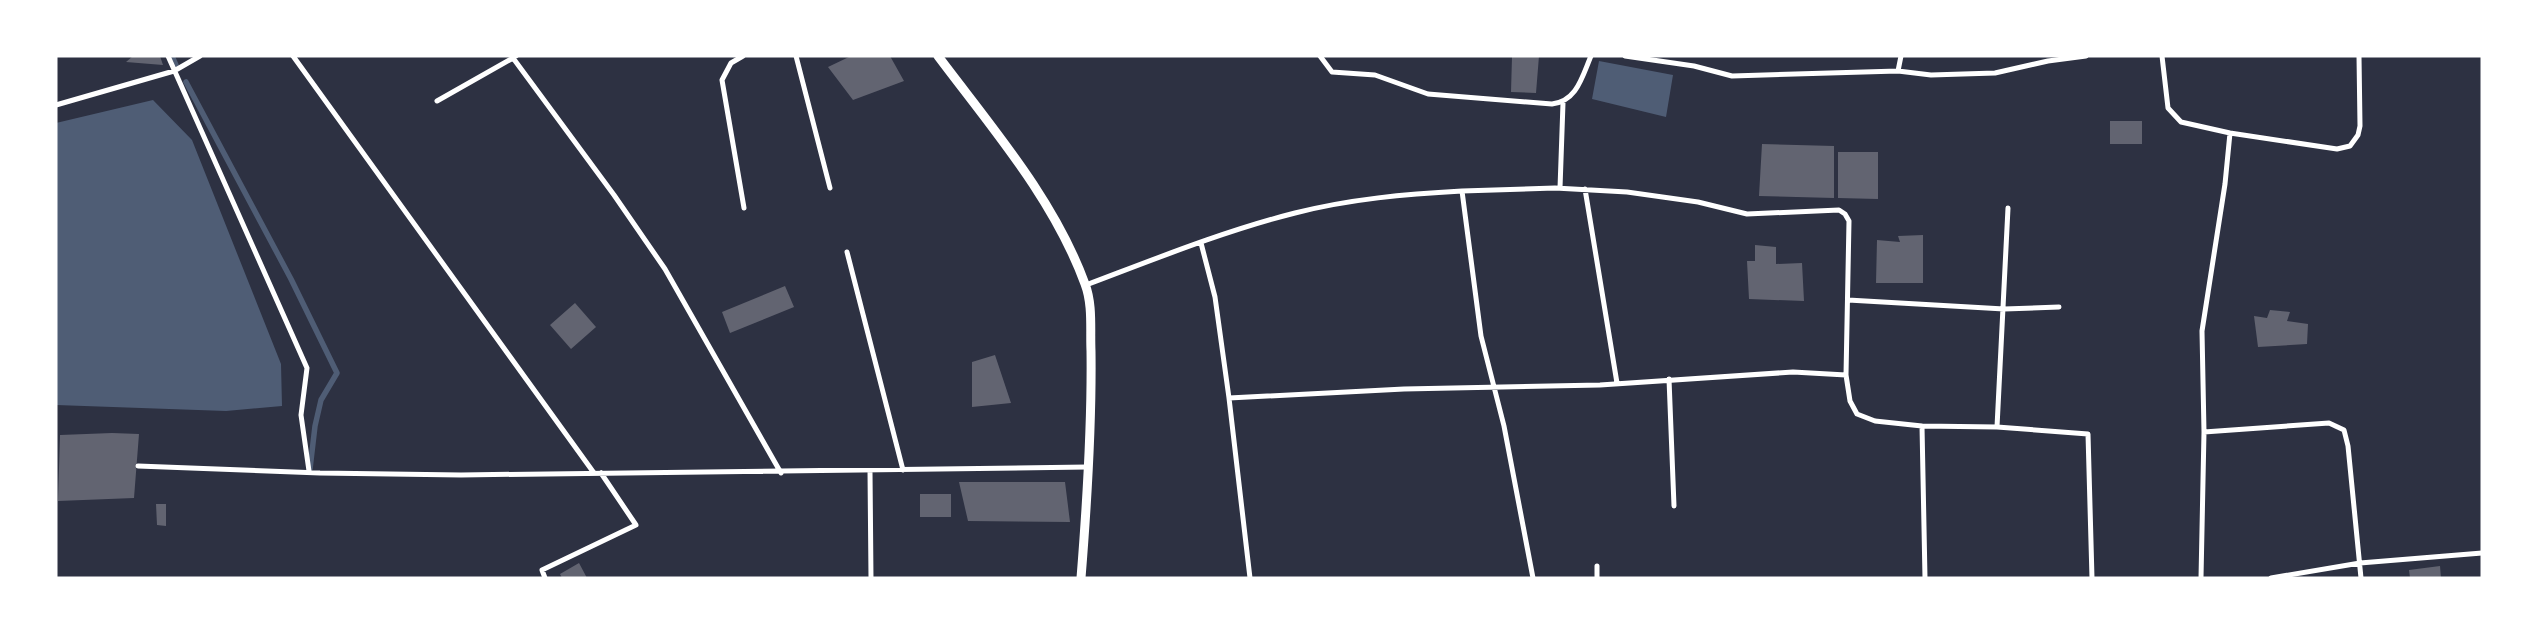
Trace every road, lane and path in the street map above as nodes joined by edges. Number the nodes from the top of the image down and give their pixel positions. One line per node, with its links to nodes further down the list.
1 (168, 56): 15 (street)
2 (200, 56): 15 (street)
3 (293, 56): 46 (street)
4 (743, 56): 25 (street)
5 (796, 56): 21 (street)
6 (938, 56): 29 (street)
7 (1320, 56): 18 (street)
8 (1591, 56): 18 (street)
9 (1625, 56): 16 (street)
10 (1901, 56): 16 (street)
11 (2086, 56): 16 (street)
12 (2162, 56): 20 (street)
13 (2360, 56): 20 (street)
14 (515, 57): 17 (street); 48 (street)
15 (174, 71): 19 (street); 44 (street)
16 (1898, 72)
17 (437, 101)
18 (1562, 103): 22 (street)
19 (56, 105)
20 (2230, 134): 40 (street)
21 (830, 188)
22 (1560, 188): 23 (street); 24 (street)
23 (1585, 189): 30 (street); 35 (street)
24 (1462, 190): 27 (street); 36 (street)
25 (744, 208)
26 (2008, 208): 32 (street)
27 (1201, 243): 29 (street); 37 (street)
28 (847, 252): 43 (street)
29 (1086, 285): 42 (street)
30 (1848, 300): 32 (street); 33 (street)
31 (2059, 307): 32 (street)
32 (2004, 309): 39 (street)
33 (1846, 375): 34 (street); 38 (street)
34 (1669, 380): 35 (street); 49 (street)
35 (1617, 384): 36 (street)
36 (1496, 388): 37 (street); 57 (street)
37 (1229, 398): 56 (street)
38 (1922, 426): 39 (street); 59 (street)
39 (1997, 428): 60 (street)
40 (2204, 432): 51 (street); 61 (street)
41 (138, 466): 44 (street)
42 (1087, 467): 43 (street); 55 (street)
43 (903, 470): 45 (street)
44 (309, 471): 46 (street)
45 (870, 471): 48 (street); 54 (street)
46 (594, 473): 47 (street)
47 (601, 473): 48 (street); 53 (street)
48 (781, 473)
49 (1674, 506)
50 (2482, 553): 51 (street)
51 (2360, 563): 62 (street); 63 (street)
52 (1597, 566): 58 (street)
53 (545, 578)
54 (871, 578)
55 (1081, 578)
56 (1250, 578)
57 (1533, 578)
58 (1597, 578)
59 (1925, 578)
60 (2092, 578)
61 (2201, 578)
62 (2270, 578)
63 (2361, 578)

